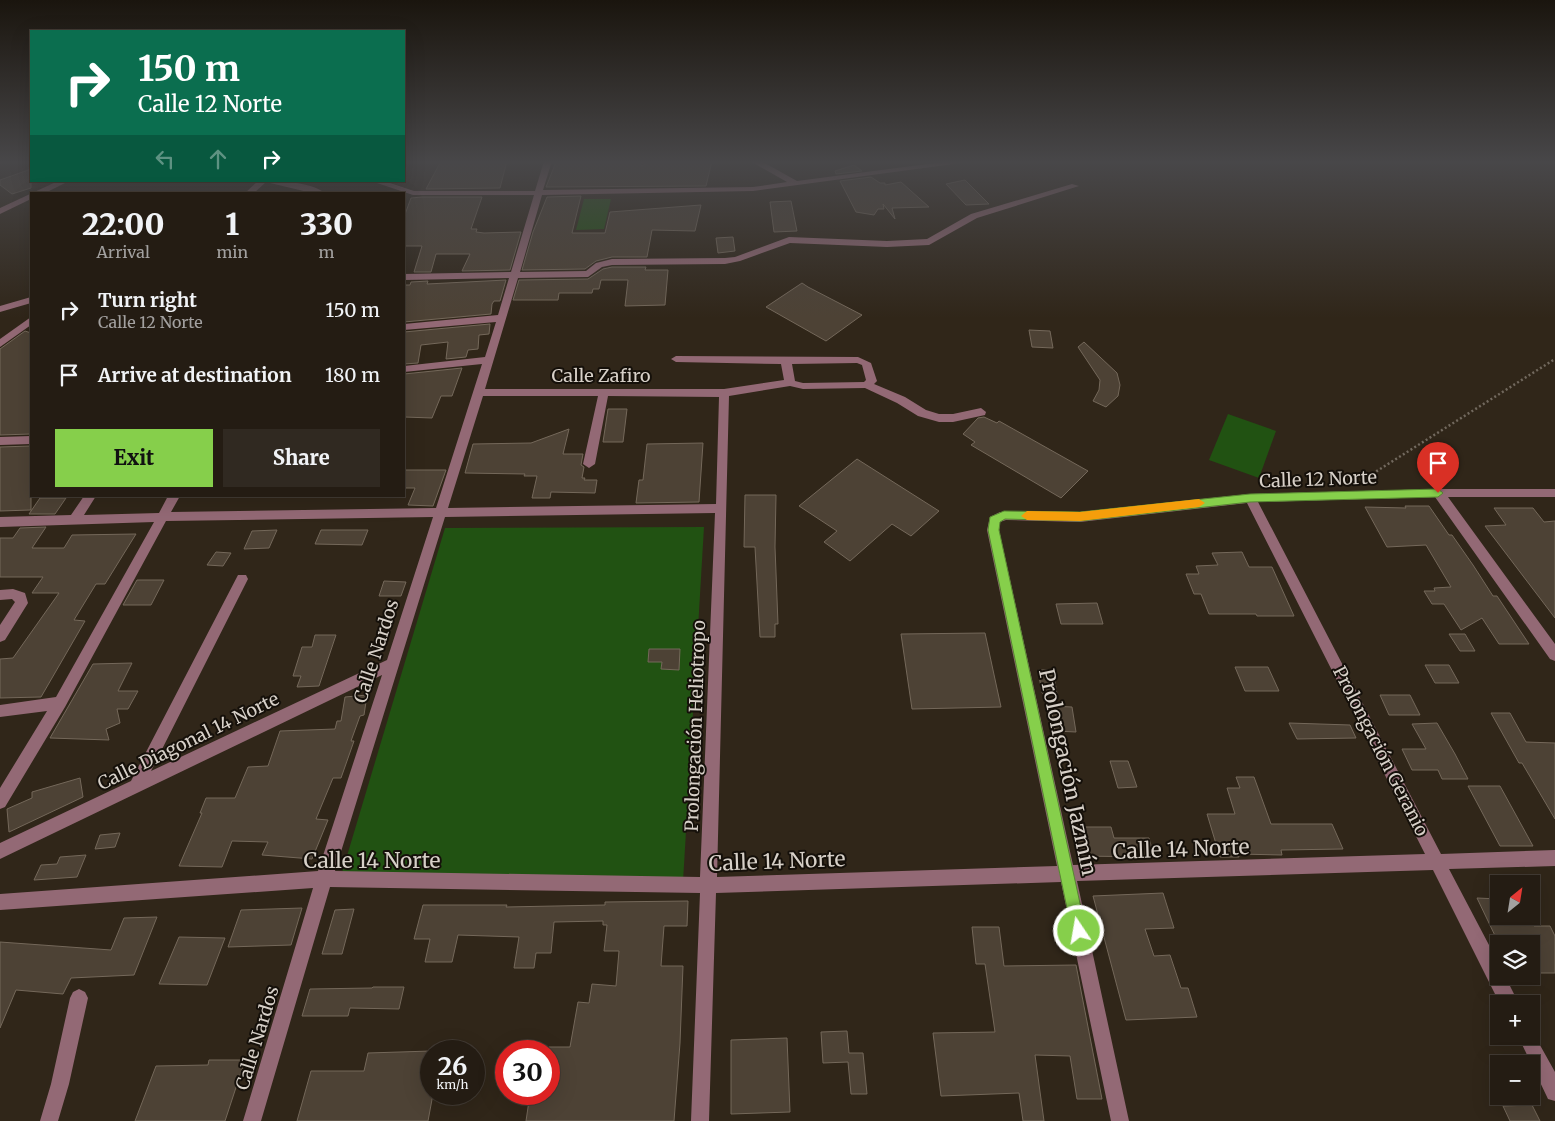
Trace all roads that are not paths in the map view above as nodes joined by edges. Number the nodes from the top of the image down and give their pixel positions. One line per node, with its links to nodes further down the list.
1 (533, 213): 3 (street, Calle Nardos)
2 (983, 213): 3 (street)
3 (513, 276): 4 (street); 8 (street, Calle Nardos)
4 (405, 277)
5 (30, 300): 6 (street)
6 (5, 307): 7 (street)
7 (30, 318)
8 (502, 318): 10 (street); 13 (street, Calle Nardos)
9 (30, 319): 11 (street)
10 (405, 327)
11 (0, 344)
12 (676, 359): 14 (street)
13 (487, 360): 15 (street); 18 (street, Calle Nardos)
14 (786, 361): 16 (street); 17 (street)
15 (405, 369)
16 (790, 383): 17 (street, Calle Zafiro); 20 (street, Calle Zafiro)
17 (866, 385): 21 (street)
18 (478, 392): 19 (street, Calle Zafiro); 31 (street, Calle Nardos)
19 (604, 392): 20 (street, Calle Zafiro); 24 (street)
20 (724, 393): 30 (street, Prolongación Heliotropo)
21 (981, 412)
22 (30, 440): 23 (street)
23 (0, 441)
24 (589, 464)
25 (1438, 493): 26 (street, Calle 12 Norte); 29 (street, Calle 12 Norte); 39 (street)
26 (1553, 496)
27 (89, 497): 33 (street)
28 (173, 497): 32 (street)
29 (1250, 498): 34 (street, Calle 12 Norte); 47 (street, Prolongación Geranio)
30 (721, 508): 31 (street); 50 (street, Prolongación Heliotropo)
31 (439, 514): 32 (street); 40 (street, Calle Nardos)
32 (162, 516): 33 (street); 41 (street)
33 (75, 520): 35 (street)
34 (994, 520): 48 (street, Prolongación Jazmín)
35 (0, 522)
36 (242, 579): 43 (street)
37 (0, 595): 38 (street)
38 (0, 636)
39 (1553, 649)
40 (391, 664): 43 (street, Calle Diagonal 14 Norte); 49 (street, Calle Nardos)
41 (60, 703): 42 (street); 44 (street)
42 (0, 711)
43 (136, 786): 45 (street, Calle Diagonal 14 Norte)
44 (0, 802)
45 (0, 851)
46 (1555, 858): 47 (street, Calle 14 Norte)
47 (1438, 862): 48 (street, Calle 14 Norte); 52 (street, Prolongación Geranio)
48 (1066, 874): 50 (street, Calle 14 Norte); 59 (street, Prolongación Jazmín)
49 (324, 879): 50 (street, Calle 14 Norte); 51 (street, Calle 14 Norte); 57 (street, Calle Nardos)
50 (708, 885): 58 (street, Prolongación Heliotropo)
51 (0, 902)
52 (1505, 995)
53 (79, 998): 56 (street)
54 (1532, 1045): 55 (street)
55 (1555, 1092)
56 (49, 1121)
57 (252, 1121)
58 (700, 1121)
59 (1120, 1121)

